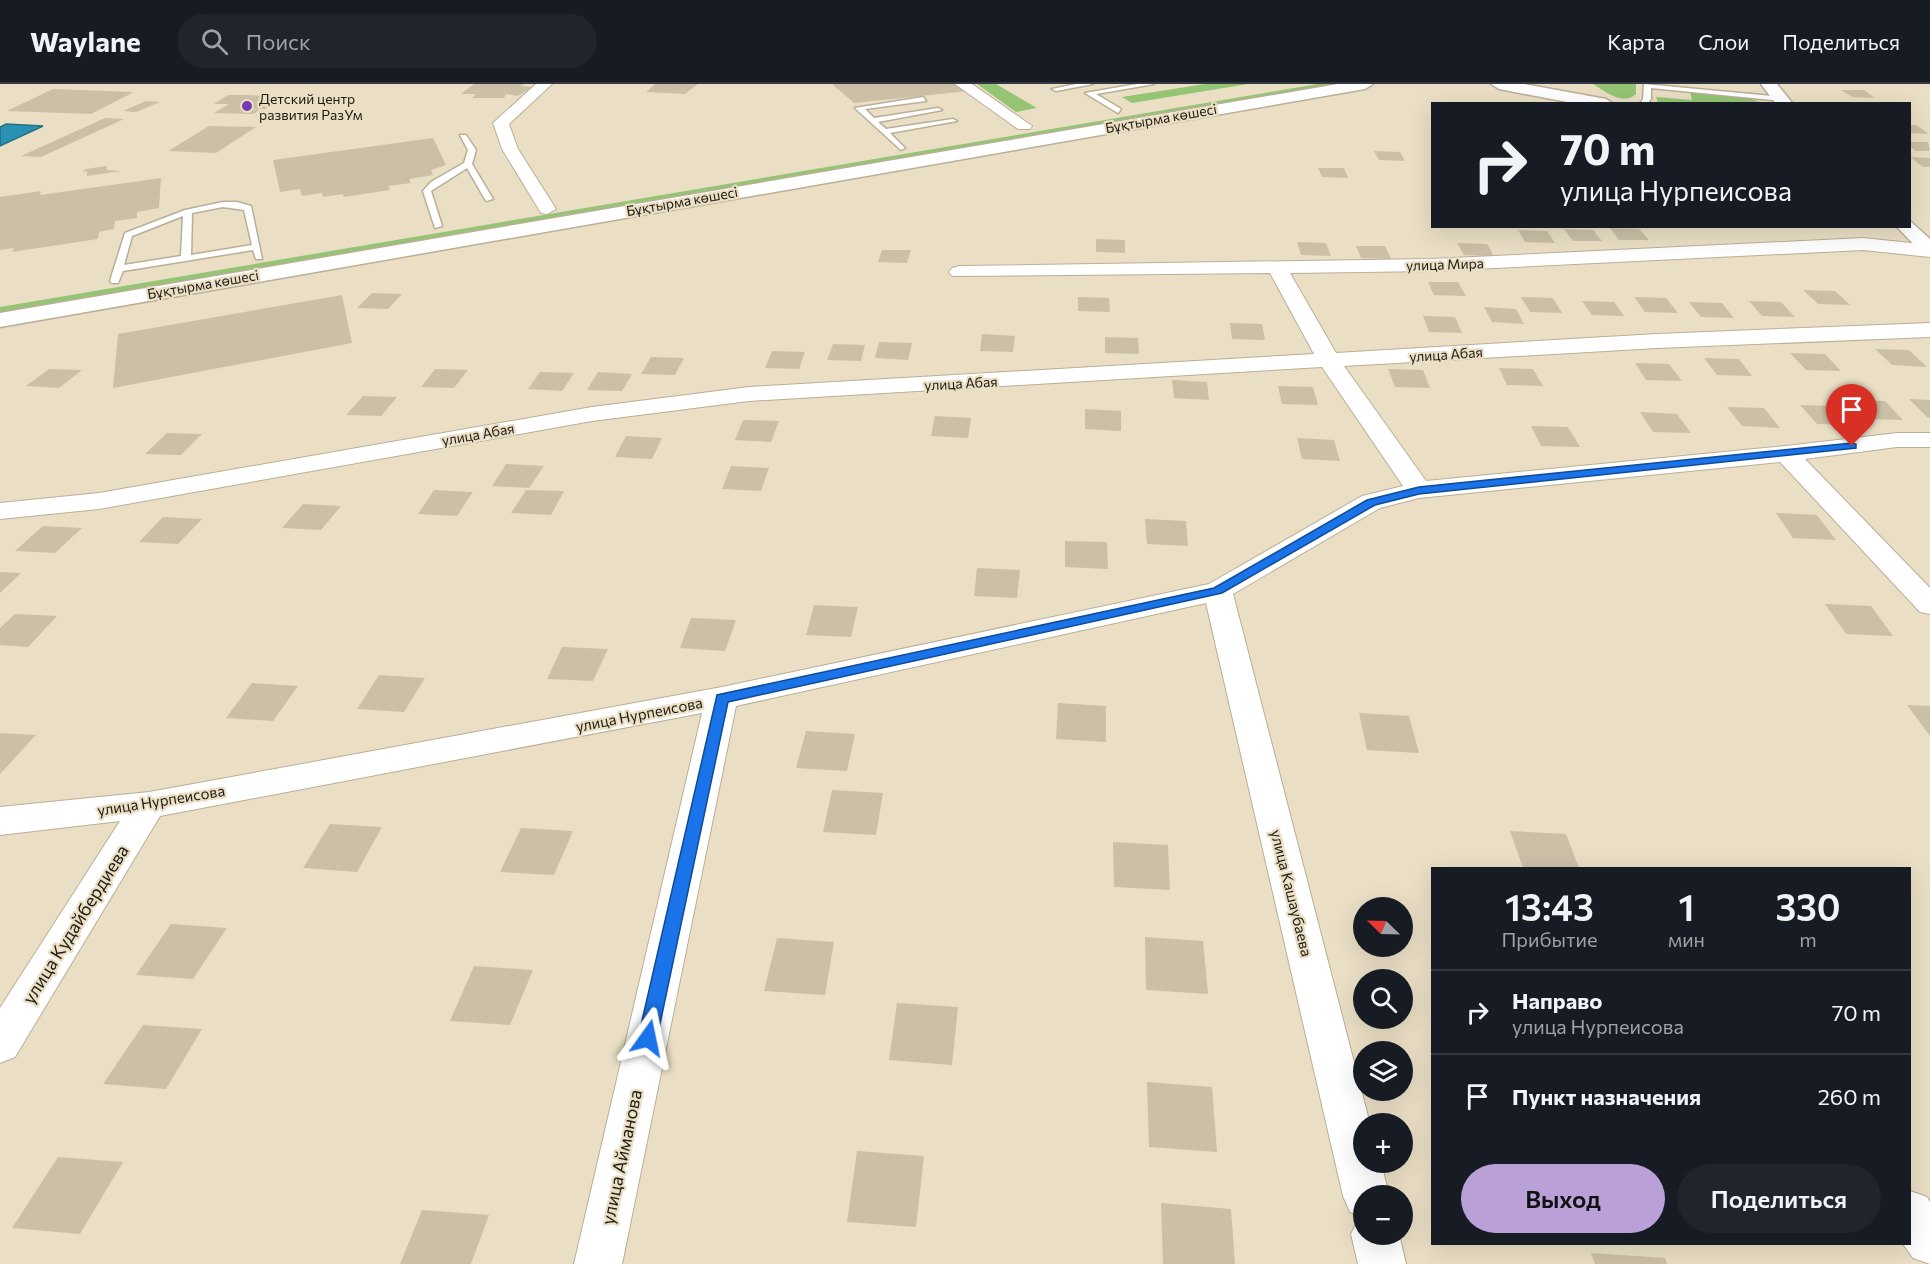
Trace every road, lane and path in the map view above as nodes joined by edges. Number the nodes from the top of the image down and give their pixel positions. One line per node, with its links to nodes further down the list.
1 (545, 84): 28 (street)
2 (962, 84): 22 (street)
3 (1090, 84): 12 (lane)
4 (1151, 84): 19 (lane)
5 (1280, 84): 19 (main road, Бұқтырма көшесі)
6 (1365, 84): 39 (main road, Бұқтырма көшесі)
7 (1499, 84): 15 (main road)
8 (1582, 84): 16 (main road)
9 (1769, 84): 14 (main road)
10 (1647, 85): 11 (lane); 17 (lane)
11 (1701, 88): 14 (lane)
12 (1056, 89)
13 (923, 99): 20 (lane)
14 (1783, 101)
15 (1595, 102)
16 (1614, 102)
17 (1645, 102)
18 (938, 110): 20 (lane)
19 (1118, 111): 22 (main road, Бұқтырма көшесі)
20 (872, 121): 23 (lane)
21 (953, 121): 23 (lane)
22 (1024, 126): 25 (main road, Бұқтырма көшесі)
23 (884, 132): 25 (lane)
24 (463, 137): 26 (lane)
25 (901, 148): 28 (main road, Бұқтырма көшесі)
26 (468, 164): 27 (lane); 30 (lane)
27 (489, 199)
28 (547, 209): 30 (main road, Бұқтырма көшесі)
29 (188, 212): 33 (lane); 34 (lane); 37 (lane)
30 (438, 226): 33 (main road, Бұқтырма көшесі)
31 (1903, 228): 32 (main road)
32 (1921, 241): 35 (street, улица Мира)
33 (257, 252): 34 (lane); 37 (main road, Бұқтырма көшесі)
34 (186, 258): 37 (lane)
35 (1277, 268): 36 (street, улица Мира); 41 (street)
36 (959, 272)
37 (117, 275): 38 (main road, Бұқтырма көшесі)
38 (92, 284)
39 (0, 320)
40 (1930, 330): 41 (street, улица Абая)
41 (1330, 362): 44 (street); 45 (street, улица Абая)
42 (1930, 440): 43 (street, улица Нурпеисова)
43 (1786, 454): 44 (street, улица Нурпеисова); 47 (street)
44 (1419, 490): 46 (street, улица Нурпеисова)
45 (0, 511)
46 (1218, 591): 48 (street, улица Нурпеисова); 52 (street, улица Кашаубаева)
47 (1930, 605)
48 (722, 698): 49 (street, улица Нурпеисова); 56 (street, улица Айманова)
49 (149, 805): 50 (street, улица Нурпеисова); 51 (street, улица Кудайбердиева)
50 (0, 821)
51 (0, 1044)
52 (1363, 1185)
53 (1911, 1215): 54 (street)
54 (1930, 1241)
55 (1378, 1245): 57 (street)
56 (598, 1264)
57 (1382, 1264)

